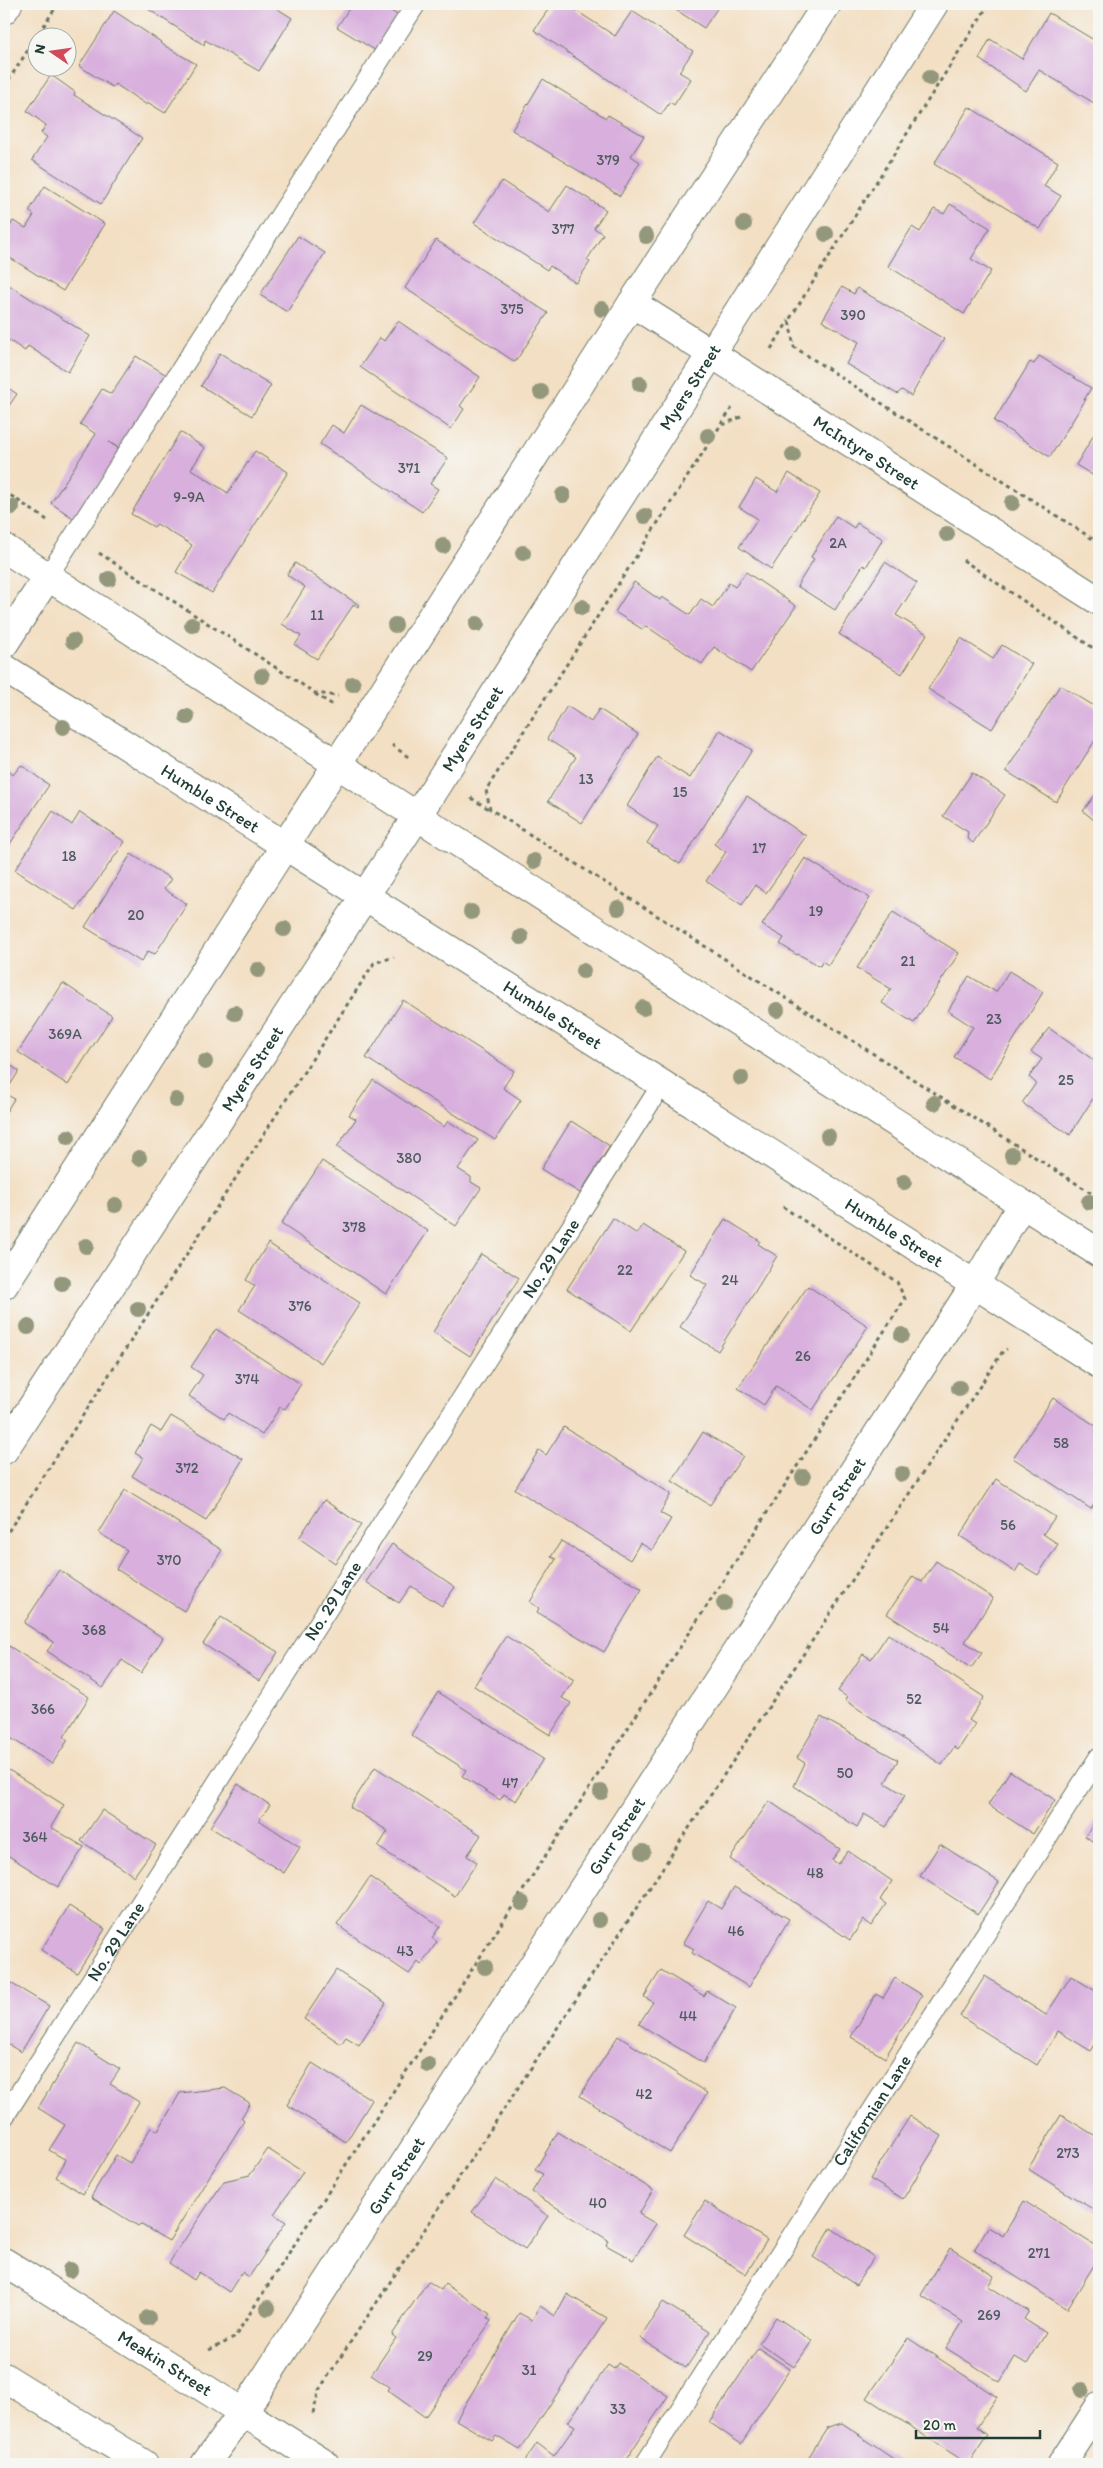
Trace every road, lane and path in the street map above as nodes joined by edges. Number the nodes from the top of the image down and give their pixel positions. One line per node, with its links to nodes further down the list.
1 (8, 4): 7 (street)
2 (58, 4): 8 (path)
3 (416, 4): 13 (lane)
4 (827, 4): 9 (street)
5 (934, 4): 10 (street, Myers Street)
6 (989, 4): 14 (path)
7 (4, 10)
8 (4, 87)
9 (632, 304): 10 (street, McIntyre Street); 24 (street)
10 (711, 352): 18 (street, McIntyre Street); 26 (street, Myers Street)
11 (746, 414): 27 (path)
12 (4, 492): 13 (path)
13 (74, 537): 17 (lane); 22 (path)
14 (1099, 543)
15 (4, 548): 17 (street)
16 (960, 558): 20 (path)
17 (48, 576): 19 (street); 25 (street)
18 (1099, 601)
19 (4, 644)
20 (1099, 652)
21 (4, 668): 29 (street, Humble Street)
22 (315, 693): 23 (path); 24 (path)
23 (340, 696)
24 (363, 726): 25 (street); 26 (path)
25 (338, 765): 28 (street); 29 (street)
26 (440, 779): 27 (path); 28 (street, Myers Street)
27 (490, 809): 33 (path)
28 (416, 816): 30 (street, Myers Street); 34 (street)
29 (286, 846): 30 (street, Humble Street); 38 (street)
30 (363, 897): 32 (street, Humble Street); 41 (street, Myers Street)
31 (397, 957): 42 (path)
32 (662, 1084): 37 (street, Humble Street); 44 (lane, No. 29 Lane)
33 (1099, 1198)
34 (1022, 1204): 36 (street); 37 (street, Gurr Street)
35 (782, 1207): 46 (path)
36 (1099, 1253)
37 (975, 1284): 40 (street, Humble Street); 49 (street, Gurr Street)
38 (4, 1285)
39 (1014, 1346): 50 (path)
40 (1099, 1364)
41 (4, 1450)
42 (4, 1538)
43 (1099, 1757): 54 (lane, Californian Lane)
44 (4, 2117)
45 (4, 2262): 49 (street, Meakin Street)
46 (208, 2350)
47 (4, 2377): 51 (street)
48 (1099, 2407): 55 (street)
49 (244, 2411): 52 (street, Gurr Street); 53 (street, Meakin Street)
50 (312, 2417)
51 (144, 2464)
52 (205, 2464)
53 (325, 2464)
54 (645, 2464)
55 (1062, 2464)

